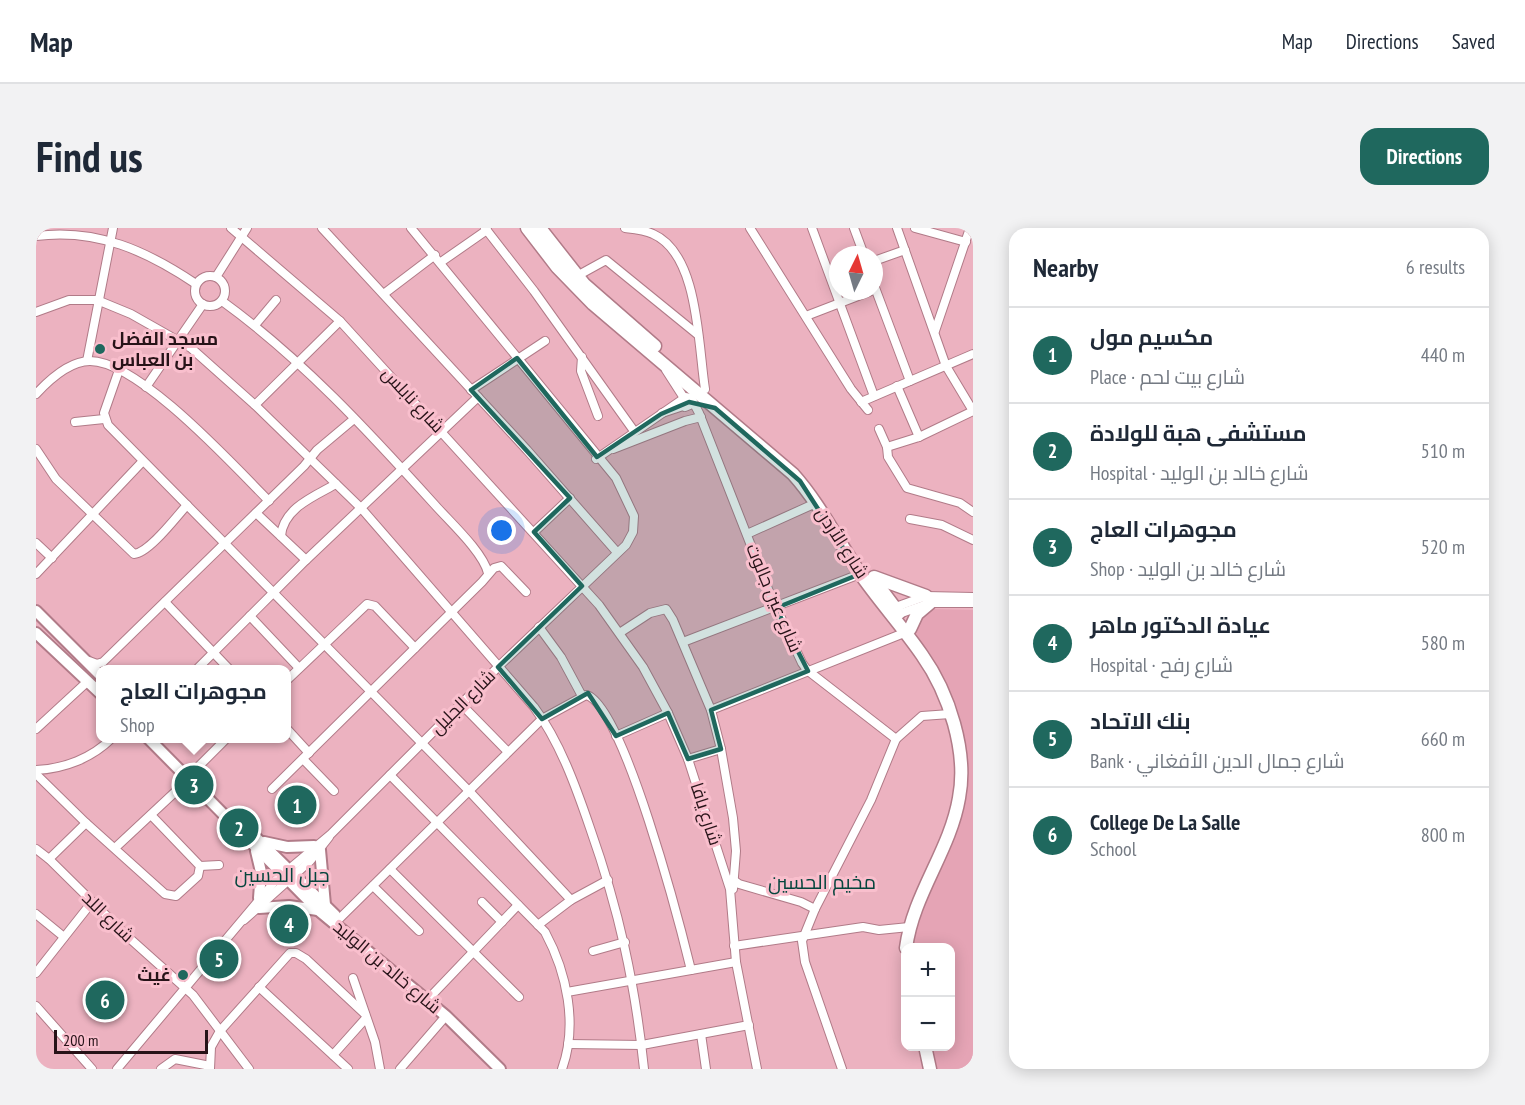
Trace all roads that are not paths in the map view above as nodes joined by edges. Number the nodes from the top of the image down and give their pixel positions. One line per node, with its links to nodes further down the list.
1 (231, 228): 18 (street, شارع نابلس)
2 (247, 228): 18 (street)
3 (322, 228): 28 (street)
4 (411, 228): 22 (street, شارع الجليل)
5 (527, 228): 16 (highway, شارع الأردن)
6 (625, 228): 43 (street)
7 (752, 228): 39 (street)
8 (812, 228): 35 (street)
9 (854, 228): 20 (street)
10 (897, 228): 21 (street)
11 (915, 228): 14 (street)
12 (970, 228): 19 (street)
13 (486, 229): 24 (street); 47 (street)
14 (925, 229): 19 (street)
15 (112, 232): 17 (street); 27 (street); 29 (street)
16 (540, 235): 25 (highway, شارع الأردن); 51 (highway, شارع الأردن)
17 (36, 236)
18 (242, 236): 26 (street); 40 (street, شارع نابلس)
19 (966, 242): 36 (street)
20 (861, 246)
21 (905, 249): 23 (street); 37 (street)
22 (435, 255): 24 (street, شارع الجليل); 28 (street)
23 (883, 258)
24 (441, 262): 48 (street, شارع الجليل)
25 (577, 276): 43 (street); 57 (highway, شارع الأردن)
26 (216, 277): 27 (street); 33 (street)
27 (196, 284): 34 (street)
28 (385, 293): 58 (street)
29 (97, 300): 38 (street); 44 (street); 49 (street)
30 (276, 300): 41 (street)
31 (848, 300): 35 (street)
32 (878, 300): 54 (street)
33 (222, 301): 34 (street); 41 (street)
34 (203, 304): 44 (street)
35 (839, 304): 39 (street); 60 (street)
36 (944, 306): 37 (street); 42 (street)
37 (928, 311): 42 (street)
38 (36, 312)
39 (806, 316): 62 (street)
40 (340, 321): 50 (street); 74 (street, شارع نابلس)
41 (255, 325): 50 (street)
42 (935, 331): 52 (street)
43 (697, 334): 57 (street)
44 (178, 339): 56 (street); 64 (street)
45 (544, 341): 48 (street)
46 (973, 354): 52 (street)
47 (582, 357): 68 (street); 75 (street)
48 (517, 358): 58 (street); 79 (street, شارع الجليل)
49 (87, 361): 53 (street); 59 (street)
50 (299, 363): 64 (street); 70 (street)
51 (663, 364): 63 (street, شارع عين جالوت); 65 (highway, شارع الأردن)
52 (946, 366): 54 (street); 67 (street)
53 (119, 370): 56 (street); 69 (street)
54 (910, 381): 55 (street)
55 (897, 386): 60 (street); 76 (street)
56 (146, 387): 85 (street)
57 (705, 388): 105 (highway, شارع الأردن)
58 (471, 390): 61 (street)
59 (36, 394)
60 (874, 396): 62 (street)
61 (478, 397): 74 (street); 84 (street)
62 (861, 402): 66 (street)
63 (687, 403): 65 (street); 71 (street, شارع عين جالوت); 75 (street)
64 (255, 405): 80 (street)
65 (716, 408): 86 (highway, شارع الأردن)
66 (868, 411)
67 (973, 411): 76 (street)
68 (598, 416)
69 (104, 419): 72 (street); 81 (street)
70 (354, 419): 80 (street); 82 (street)
71 (701, 419): 79 (street); 94 (street, شارع عين جالوت)
72 (75, 422)
73 (879, 429): 77 (street)
74 (442, 430): 82 (street); 93 (street, شارع نابلس)
75 (634, 430): 79 (street)
76 (919, 437): 77 (street)
77 (887, 447): 89 (street)
78 (36, 449): 91 (street)
79 (598, 456): 99 (street, شارع الجليل); 103 (street, شارع الجليل)
80 (310, 459): 83 (street); 85 (street)
81 (142, 462): 87 (street); 91 (street)
82 (402, 469): 88 (street); 102 (street)
83 (336, 484): 88 (street); 95 (street)
84 (570, 498): 93 (street); 99 (street)
85 (269, 501): 90 (street)
86 (816, 503): 94 (street); 105 (highway, شارع الأردن)
87 (187, 505): 91 (street); 98 (street)
88 (361, 508): 101 (street); 116 (street)
89 (973, 512)
90 (256, 513): 95 (street); 98 (street)
91 (92, 516): 100 (street)
92 (910, 519): 96 (street)
93 (534, 532): 106 (street, شارع نابلس)
94 (747, 534): 113 (street, شارع عين جالوت)
95 (281, 536): 101 (street)
96 (973, 540)
97 (36, 543): 100 (street)
98 (226, 543): 107 (street); 111 (street)
99 (615, 550): 103 (street, شارع الجليل)
100 (52, 558): 104 (street)
101 (306, 560): 107 (street)
102 (488, 573): 108 (street); 116 (street)
103 (596, 573): 106 (street, شارع الجليل)
104 (36, 574)
105 (865, 574): 110 (highway); 113 (street); 115 (highway, شارع الأردن)
106 (582, 586): 118 (street, شارع الجليل); 121 (street, شارع يافا)
107 (273, 592): 117 (street); 123 (street)
108 (526, 592)
109 (973, 597): 110 (street)
110 (928, 600): 112 (street); 115 (street); 119 (highway)
111 (165, 602): 125 (street); 126 (street)
112 (973, 603)
113 (776, 608): 122 (street); 132 (street, شارع عين جالوت)
114 (36, 611): 126 (main road)
115 (893, 612): 119 (highway, شارع الأردن)
116 (451, 613): 124 (street); 129 (street)
117 (250, 616): 125 (street); 130 (street)
118 (539, 627): 129 (street, شارع الجليل); 138 (street)
119 (907, 631): 132 (street); 142 (highway, شارع الأردن); 195 (highway, شارع الأردن)
120 (36, 633): 135 (main road)
121 (621, 633): 122 (street); 141 (street, شارع يافا)
122 (683, 642): 140 (street)
123 (323, 644): 124 (street); 130 (street); 137 (street)
124 (415, 648): 137 (street)
125 (213, 652): 127 (street); 128 (street)
126 (83, 658): 131 (main road)
127 (200, 665)
128 (226, 665)
129 (498, 667): 139 (street, شارع الجليل); 143 (street)
130 (298, 668): 133 (street)
131 (96, 671)
132 (808, 671): 140 (street); 147 (street, شارع عين جالوت)
133 (291, 676)
134 (96, 680): 135 (main road)
135 (87, 682): 136 (main road); 144 (street)
136 (96, 690)
137 (371, 693): 152 (street); 155 (street)
138 (582, 696): 143 (street); 146 (street)
139 (461, 704): 152 (street, شارع الجليل); 154 (street)
140 (711, 710): 153 (street)
141 (668, 713): 146 (street); 156 (street, شارع يافا)
142 (950, 714): 147 (street); 189 (highway, شارع الأردن)
143 (542, 719): 154 (street); 176 (street)
144 (36, 729)
145 (291, 735): 155 (street)
146 (616, 736): 200 (street)
147 (896, 739): 184 (street)
148 (106, 743): 157 (street)
149 (153, 743): 159 (main road, شارع خالد بن الوليد)
150 (159, 743): 159 (main road, شارع خالد بن الوليد)
151 (222, 743): 159 (street)
152 (422, 743): 158 (street, شارع الجليل); 162 (street)
153 (722, 749): 156 (street); 175 (street)
154 (508, 752): 162 (street)
155 (306, 756): 160 (street); 161 (street)
156 (688, 759): 175 (street, شارع يافا)
157 (36, 772): 165 (street)
158 (390, 776): 164 (street); 168 (street, شارع الجليل)
159 (190, 777): 163 (street); 166 (main road, شارع خالد بن الوليد)
160 (272, 789)
161 (334, 791)
162 (470, 792): 164 (street); 178 (street)
163 (151, 815): 167 (street); 172 (street)
164 (438, 823): 173 (street); 182 (street)
165 (86, 824): 167 (street); 170 (street)
166 (259, 845): 168 (main road); 174 (main road, شارع خالد بن الوليد); 181 (main road)
167 (115, 848): 172 (street)
168 (317, 848): 174 (street, شارع الجليل); 183 (main road)
169 (36, 849): 170 (street, شارع اللد)
170 (49, 858): 179 (street, شارع اللد)
171 (219, 865): 172 (street)
172 (200, 866)
173 (390, 869): 177 (street); 198 (street)
174 (289, 875): 181 (street, شارع الجليل); 183 (main road, شارع خالد بن الوليد)
175 (729, 877): 184 (street); 196 (street, شارع يافا)
176 (608, 880): 178 (street); 193 (street)
177 (373, 886): 186 (street); 190 (street)
178 (571, 900): 188 (street)
179 (92, 902): 192 (street); 204 (street, شارع اللد)
180 (482, 902): 187 (street)
181 (259, 903): 183 (main road); 204 (street, شارع الجليل)
182 (518, 905): 187 (street); 188 (street)
183 (321, 908): 186 (main road, شارع خالد بن الوليد); 211 (main road, شارع خالد بن الوليد)
184 (815, 909): 191 (street)
185 (36, 914): 192 (street)
186 (339, 919): 207 (main road, شارع خالد بن الوليد)
187 (502, 922): 198 (street)
188 (538, 924): 206 (street)
189 (909, 927): 191 (street); 194 (highway, شارع الأردن)
190 (419, 931)
191 (803, 936): 196 (street); 234 (street)
192 (64, 937): 201 (street)
193 (625, 942): 197 (street); 203 (street)
194 (907, 943)
195 (912, 943)
196 (734, 946): 199 (street, شارع يافا)
197 (593, 951)
198 (473, 952): 207 (street); 208 (street)
199 (736, 962): 200 (street); 212 (street, شارع يافا)
200 (691, 970): 203 (street)
201 (36, 973)
202 (353, 978): 210 (street)
203 (634, 982): 206 (street); 216 (street)
204 (185, 987): 213 (street, شارع اللد); 220 (street, شارع الجليل)
205 (259, 987): 210 (street); 213 (street); 219 (street)
206 (567, 992): 215 (street)
207 (432, 995): 222 (main road, شارع خالد بن الوليد)
208 (519, 997)
209 (36, 1006): 223 (street)
210 (365, 1016): 219 (street); 228 (street)
211 (446, 1016): 222 (main road, شارع خالد بن الوليد); 229 (street)
212 (749, 1025): 214 (street); 233 (street, شارع يافا)
213 (220, 1031): 221 (street); 226 (street, شارع اللد)
214 (701, 1034): 216 (street); 232 (street)
215 (568, 1044): 216 (street); 230 (street)
216 (642, 1045): 231 (street)
217 (926, 1051): 235 (highway)
218 (932, 1051): 236 (highway)
219 (333, 1055): 227 (street)
220 (119, 1066): 224 (street, شارع الجليل)
221 (210, 1067): 225 (street)
222 (500, 1068)
223 (92, 1069)
224 (111, 1069)
225 (160, 1069)
226 (249, 1069)
227 (348, 1069)
228 (380, 1069)
229 (400, 1069)
230 (562, 1069)
231 (644, 1069)
232 (706, 1069)
233 (757, 1069)
234 (842, 1069)
235 (930, 1069)
236 (935, 1069)

